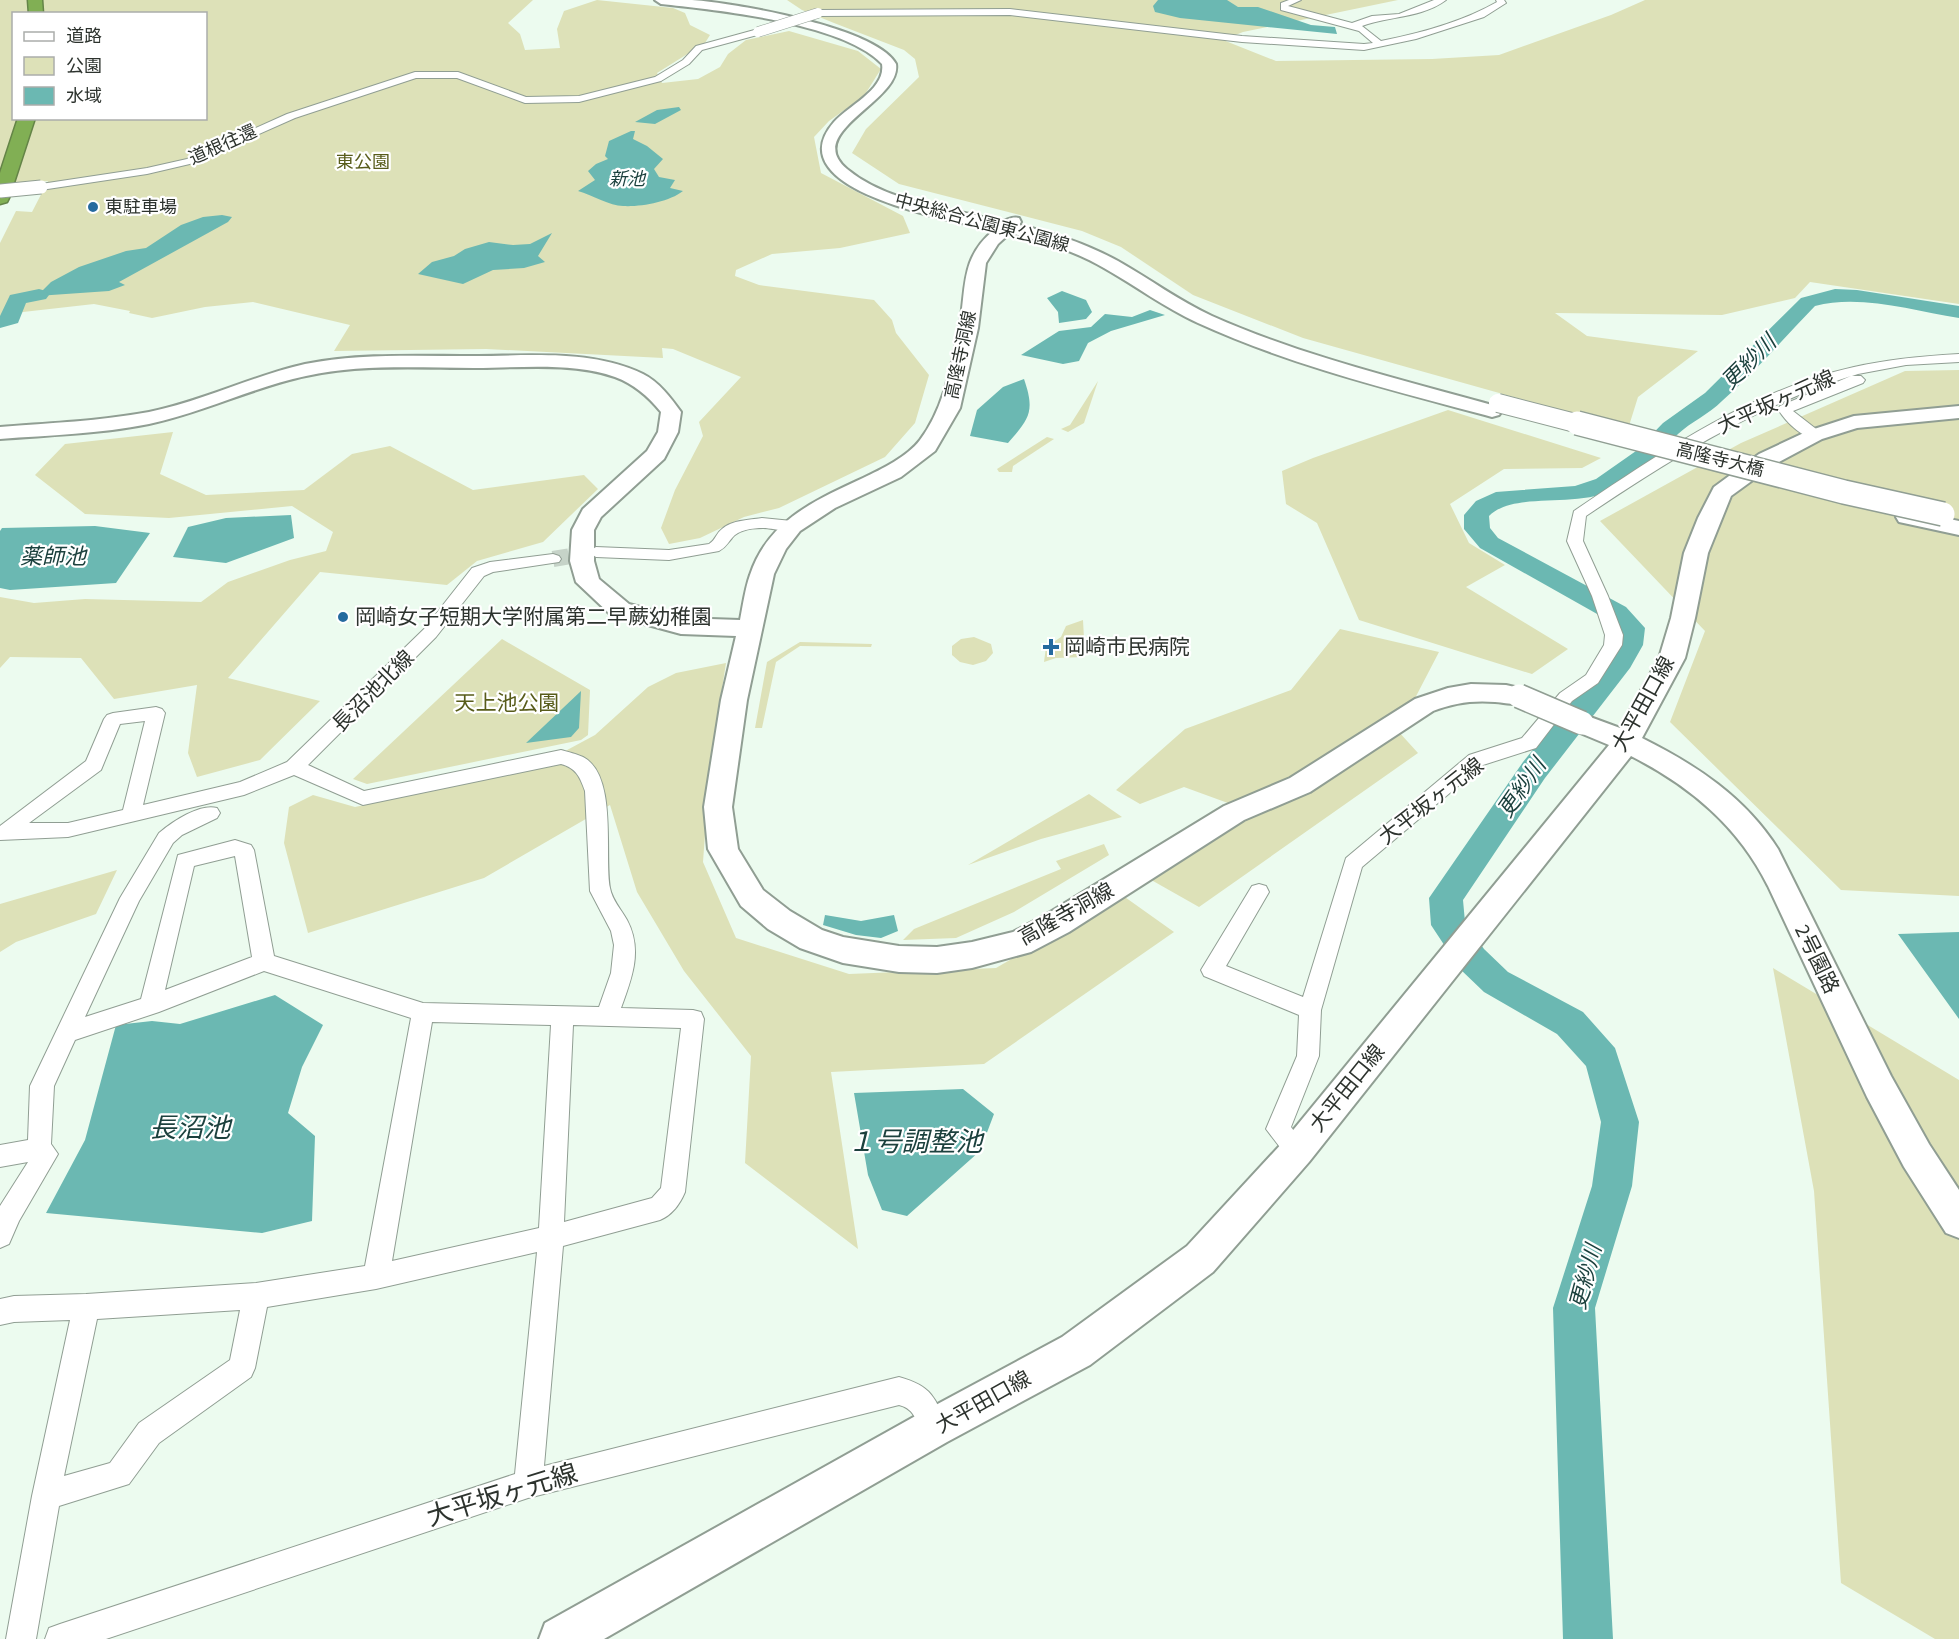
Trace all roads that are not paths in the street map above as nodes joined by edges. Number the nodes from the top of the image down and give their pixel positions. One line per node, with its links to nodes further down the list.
1 (661, 0): 11 (street, 中央総合公園東公園線)
2 (693, 0): 11 (street)
3 (1297, 0): 6 (street)
4 (1442, 0): 6 (street)
5 (1500, 0): 7 (street)
6 (1353, 26): 7 (street)
7 (1381, 45): 9 (street, 道根往還, bridge)
8 (26, 120): 10 (highway)
9 (0, 191)
10 (0, 198)
11 (1010, 224): 14 (street, 中央総合公園東公園線); 19 (street, 高隆寺洞線)
12 (1959, 358): 13 (street, 大平坂ヶ元線)
13 (1847, 371): 17 (street); 32 (street, 大平坂ヶ元線)
14 (1495, 407): 18 (street, 高隆寺大橋, bridge); 18 (street, 高隆寺大橋)
15 (1959, 412): 17 (street, 大平田口線)
16 (0, 433): 22 (street)
17 (1815, 435): 24 (street, 大平田口線)
18 (1953, 521)
19 (792, 526): 20 (street); 22 (street, 高隆寺洞線)
20 (596, 552)
21 (553, 559): 25 (street, 長沼池北線)
22 (751, 628): 23 (street, 高隆寺洞線, bridge)
23 (1582, 723): 24 (street, 2号園路)
24 (1625, 744): 38 (street, 大平田口線); 40 (street, 2号園路)
25 (294, 767): 26 (street, 長沼池北線); 35 (street)
26 (208, 805): 27 (street); 36 (street)
27 (131, 816): 28 (street); 28 (street)
28 (5, 831)
29 (1259, 892): 32 (street)
30 (264, 962): 31 (street); 31 (street); 33 (street)
31 (151, 1005): 36 (street)
32 (1310, 1010): 38 (street, 大平坂ヶ元線)
33 (423, 1012): 34 (street); 43 (street)
34 (562, 1017): 35 (street); 42 (street)
35 (606, 1017): 42 (street)
36 (66, 1033): 37 (street)
37 (39, 1149): 39 (street); 41 (street)
38 (1297, 1151): 47 (street, 大平田口線)
39 (0, 1156)
40 (1959, 1221)
41 (0, 1236)
42 (551, 1237): 43 (street); 48 (street)
43 (376, 1277): 44 (street)
44 (256, 1296): 45 (street); 49 (street)
45 (86, 1307): 46 (street); 49 (street)
46 (0, 1312)
47 (933, 1428): 48 (street, 大平坂ヶ元線); 52 (street, 大平田口線)
48 (528, 1484): 51 (street, 大平坂ヶ元線)
49 (46, 1496): 50 (street)
50 (21, 1639)
51 (60, 1639)
52 (561, 1639)

